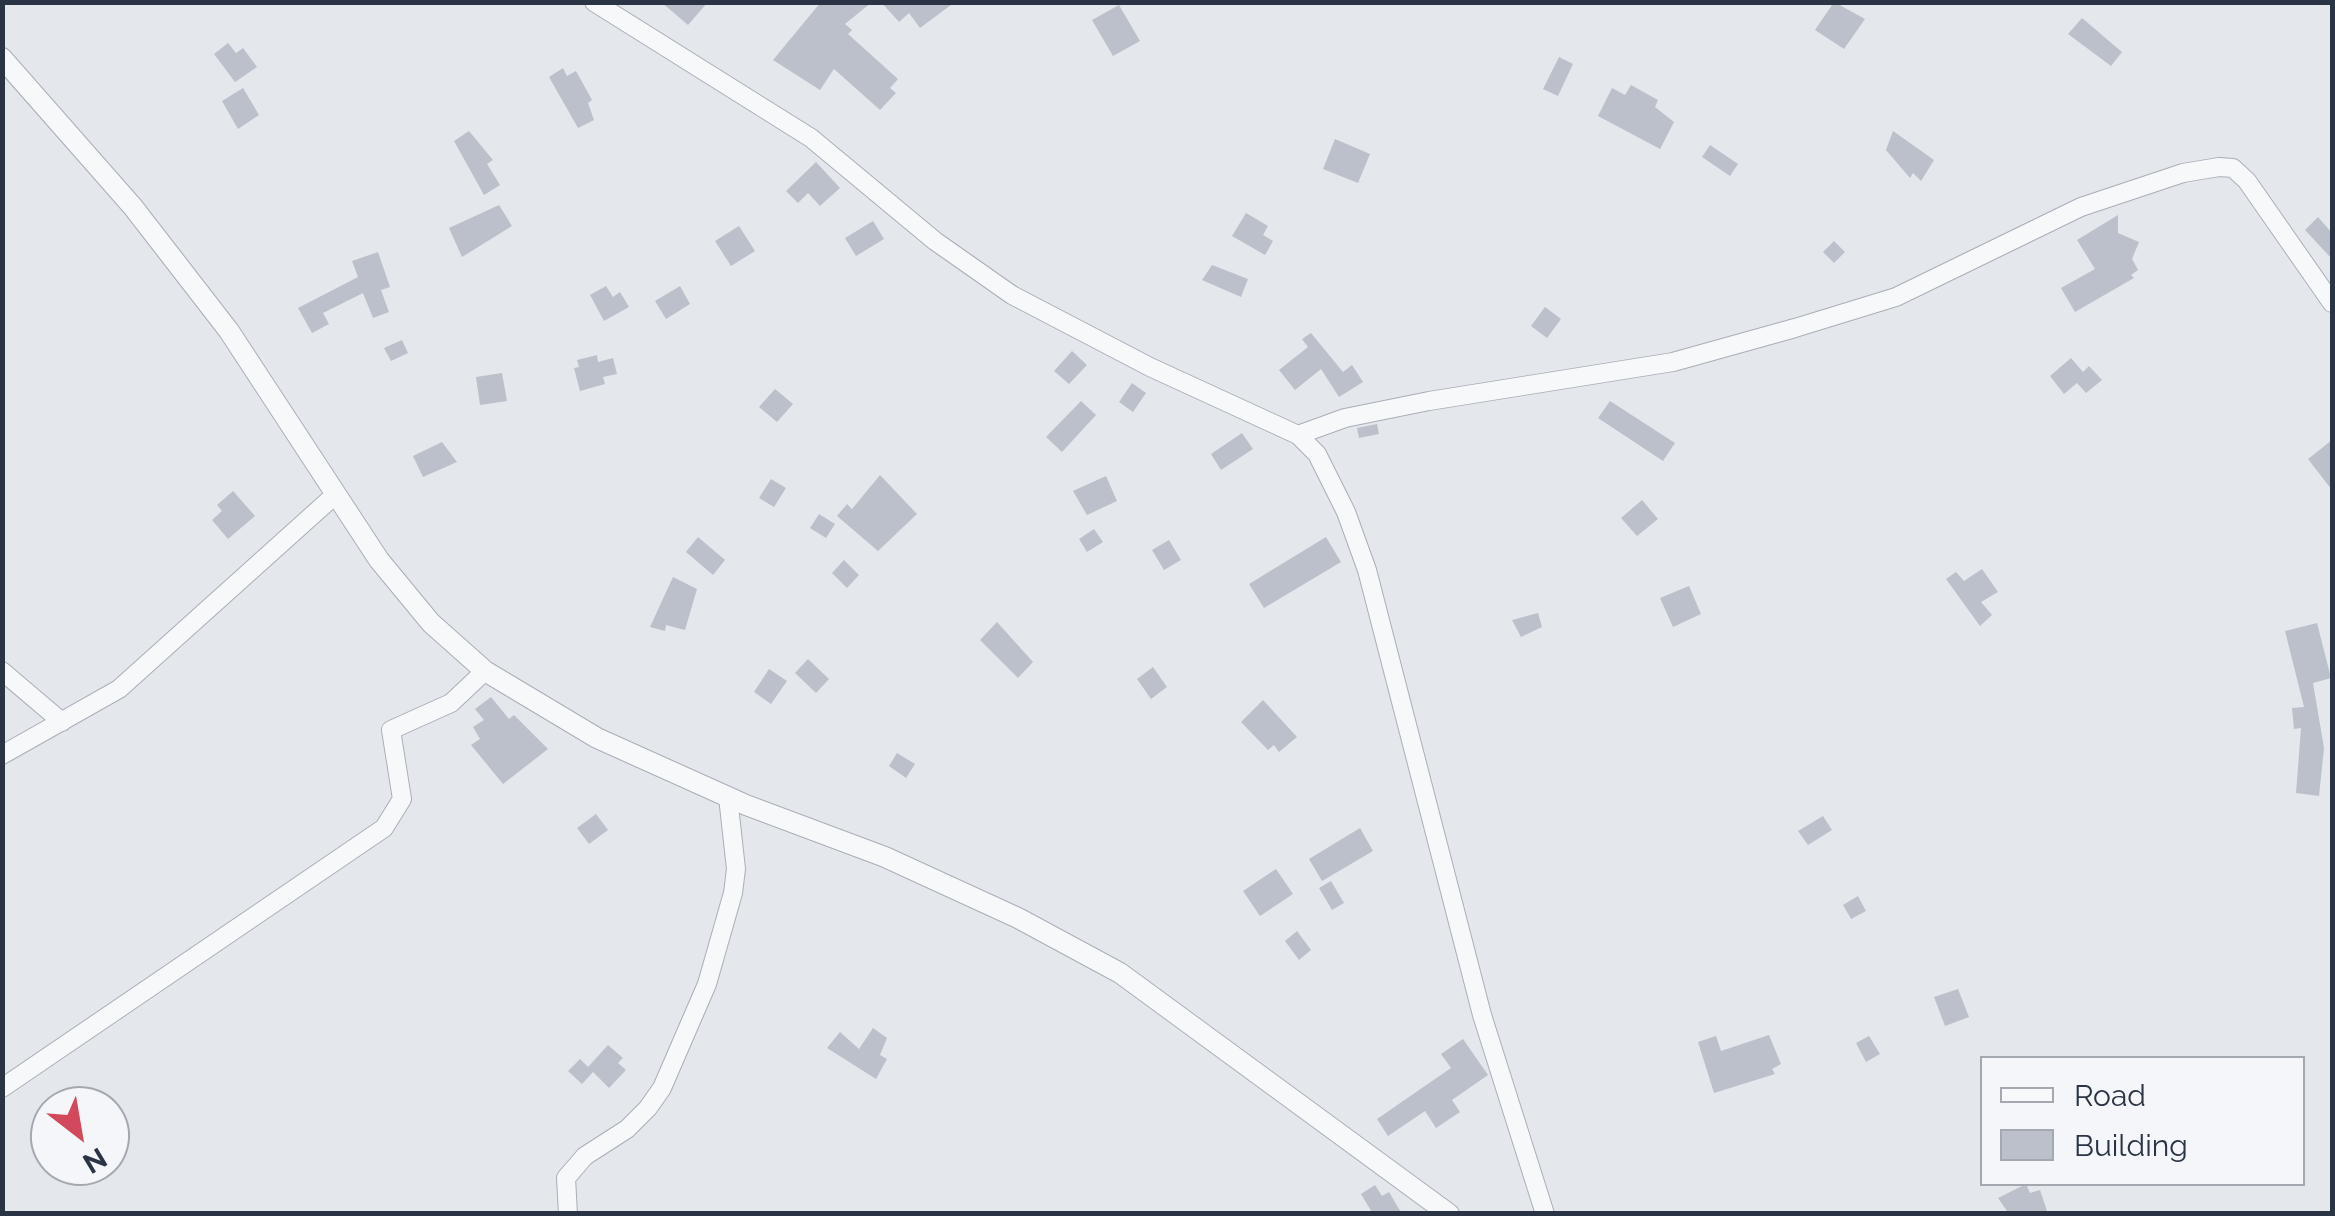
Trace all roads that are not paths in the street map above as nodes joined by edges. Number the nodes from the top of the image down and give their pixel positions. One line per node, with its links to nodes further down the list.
1 (594, 2): 4 (street)
2 (2, 58): 5 (street)
3 (2332, 303): 4 (street)
4 (1298, 434): 14 (street)
5 (336, 494): 6 (street); 8 (street)
6 (485, 670): 10 (street); 11 (street)
7 (2, 671): 8 (street)
8 (62, 722): 9 (street)
9 (2, 755)
10 (728, 797): 12 (street); 13 (street)
11 (2, 1088)
12 (568, 1214)
13 (1450, 1214)
14 (1545, 1214)

